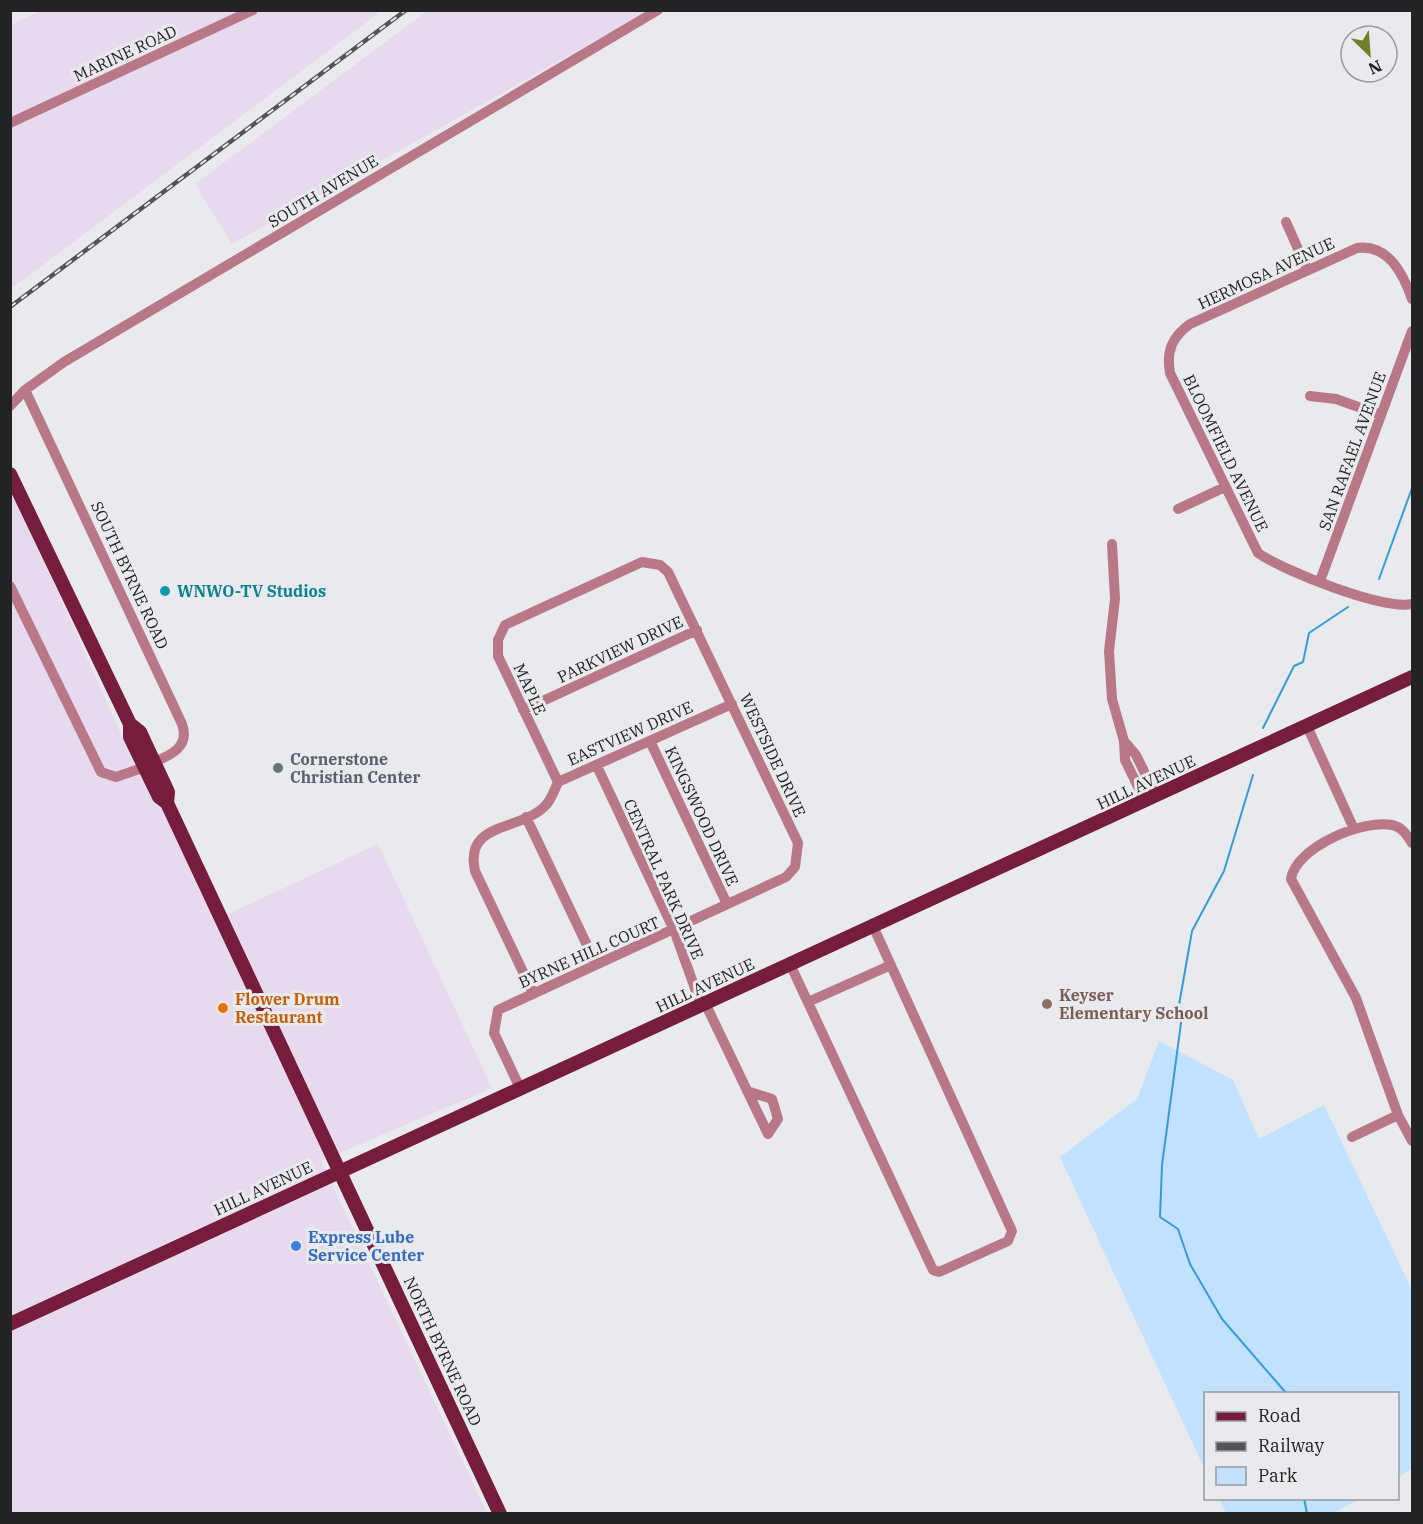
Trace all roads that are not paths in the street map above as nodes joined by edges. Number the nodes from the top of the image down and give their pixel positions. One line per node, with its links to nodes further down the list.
1 (253, 10): 3 (street, MARINE ROAD)
2 (658, 10): 9 (street, SOUTH AVENUE)
3 (10, 123)
4 (1286, 222): 5 (street)
5 (1307, 270): 6 (street, HERMOSA AVENUE); 8 (street, HERMOSA AVENUE)
6 (1413, 299)
7 (1413, 331): 12 (street, SAN RAFAEL AVENUE)
8 (1171, 345): 14 (street, BLOOMFIELD AVENUE)
9 (25, 390): 11 (street, SOUTH AVENUE); 27 (street, SOUTH BYRNE ROAD)
10 (1310, 396): 12 (street)
11 (10, 406)
12 (1381, 415): 17 (street, SAN RAFAEL AVENUE)
13 (10, 474): 27 (main road)
14 (1225, 487): 15 (street); 17 (street, BLOOMFIELD AVENUE)
15 (1178, 509)
16 (1112, 544): 30 (street)
17 (1320, 581): 19 (street, BLOOMFIELD AVENUE)
18 (10, 586): 27 (street, SOUTH BYRNE ROAD)
19 (1412, 605)
20 (522, 617): 21 (street, WESTSIDE DRIVE); 24 (street, MAPLE)
21 (697, 630): 23 (street, WESTSIDE DRIVE); 24 (street, PARKVIEW DRIVE)
22 (1413, 677): 25 (main road, HILL AVENUE)
23 (732, 704): 26 (street, EASTVIEW DRIVE); 34 (street, WESTSIDE DRIVE)
24 (523, 710): 29 (street, MAPLE)
25 (1307, 726): 30 (main road, HILL AVENUE); 32 (street)
26 (650, 741): 28 (street, EASTVIEW DRIVE); 35 (street, KINGSWOOD DRIVE)
27 (150, 765): 49 (main road)
28 (597, 766): 29 (street, EASTVIEW DRIVE); 37 (street, CENTRAL PARK DRIVE)
29 (558, 782): 31 (street, EASTVIEW DRIVE)
30 (1150, 798): 36 (main road, HILL AVENUE)
31 (526, 817): 38 (street); 41 (street, EASTVIEW DRIVE)
32 (1354, 829): 33 (street); 46 (street)
33 (1413, 843)
34 (770, 885): 35 (street, BYRNE HILL COURT)
35 (727, 904): 37 (street, BYRNE HILL COURT)
36 (873, 926): 39 (main road, HILL AVENUE); 40 (street)
37 (674, 930): 38 (street, BYRNE HILL COURT); 43 (street, CENTRAL PARK DRIVE)
38 (596, 964): 41 (street, BYRNE HILL COURT)
39 (790, 964): 42 (street); 43 (main road, HILL AVENUE)
40 (891, 965): 42 (street); 42 (street)
41 (533, 993): 44 (street, BYRNE HILL COURT)
42 (808, 1002)
43 (703, 1004): 44 (main road, HILL AVENUE); 45 (street, CENTRAL PARK DRIVE)
44 (520, 1088): 49 (main road, HILL AVENUE)
45 (747, 1091)
46 (1398, 1115): 47 (street); 48 (street)
47 (1352, 1137)
48 (1413, 1141)
49 (341, 1170): 50 (main road, HILL AVENUE); 51 (main road, NORTH BYRNE ROAD)
50 (12, 1321)
51 (500, 1514)

